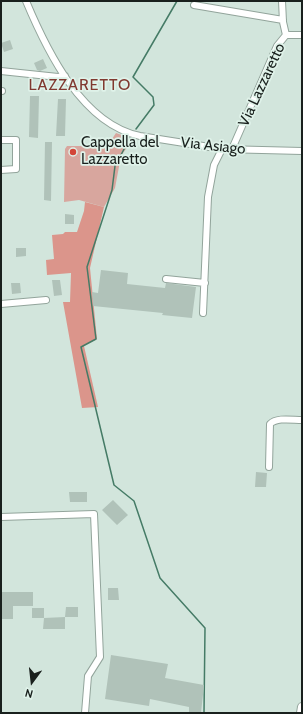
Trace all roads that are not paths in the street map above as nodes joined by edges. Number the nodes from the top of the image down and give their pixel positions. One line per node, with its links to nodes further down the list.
1 (26, 1): 8 (street, Via Asiago)
2 (282, 1): 4 (street)
3 (194, 5): 4 (street)
4 (283, 20): 5 (street)
5 (286, 35): 6 (street, Via Lazzaretto); 11 (street, Via Lazzaretto)
6 (302, 35)
7 (1, 71): 8 (street)
8 (65, 76): 10 (street, Via Asiago)
9 (1, 140): 13 (street)
10 (222, 149): 11 (street, Via Asiago); 15 (street)
11 (232, 150): 12 (street, Via Asiago)
12 (302, 151)
13 (1, 170)
14 (166, 279): 15 (street)
15 (205, 283): 18 (street)
16 (46, 300): 17 (street)
17 (1, 304)
18 (204, 313)
19 (302, 420): 20 (street)
20 (269, 467)
21 (1, 517): 23 (street)
22 (302, 707): 24 (street)
23 (85, 713)
24 (301, 713)

